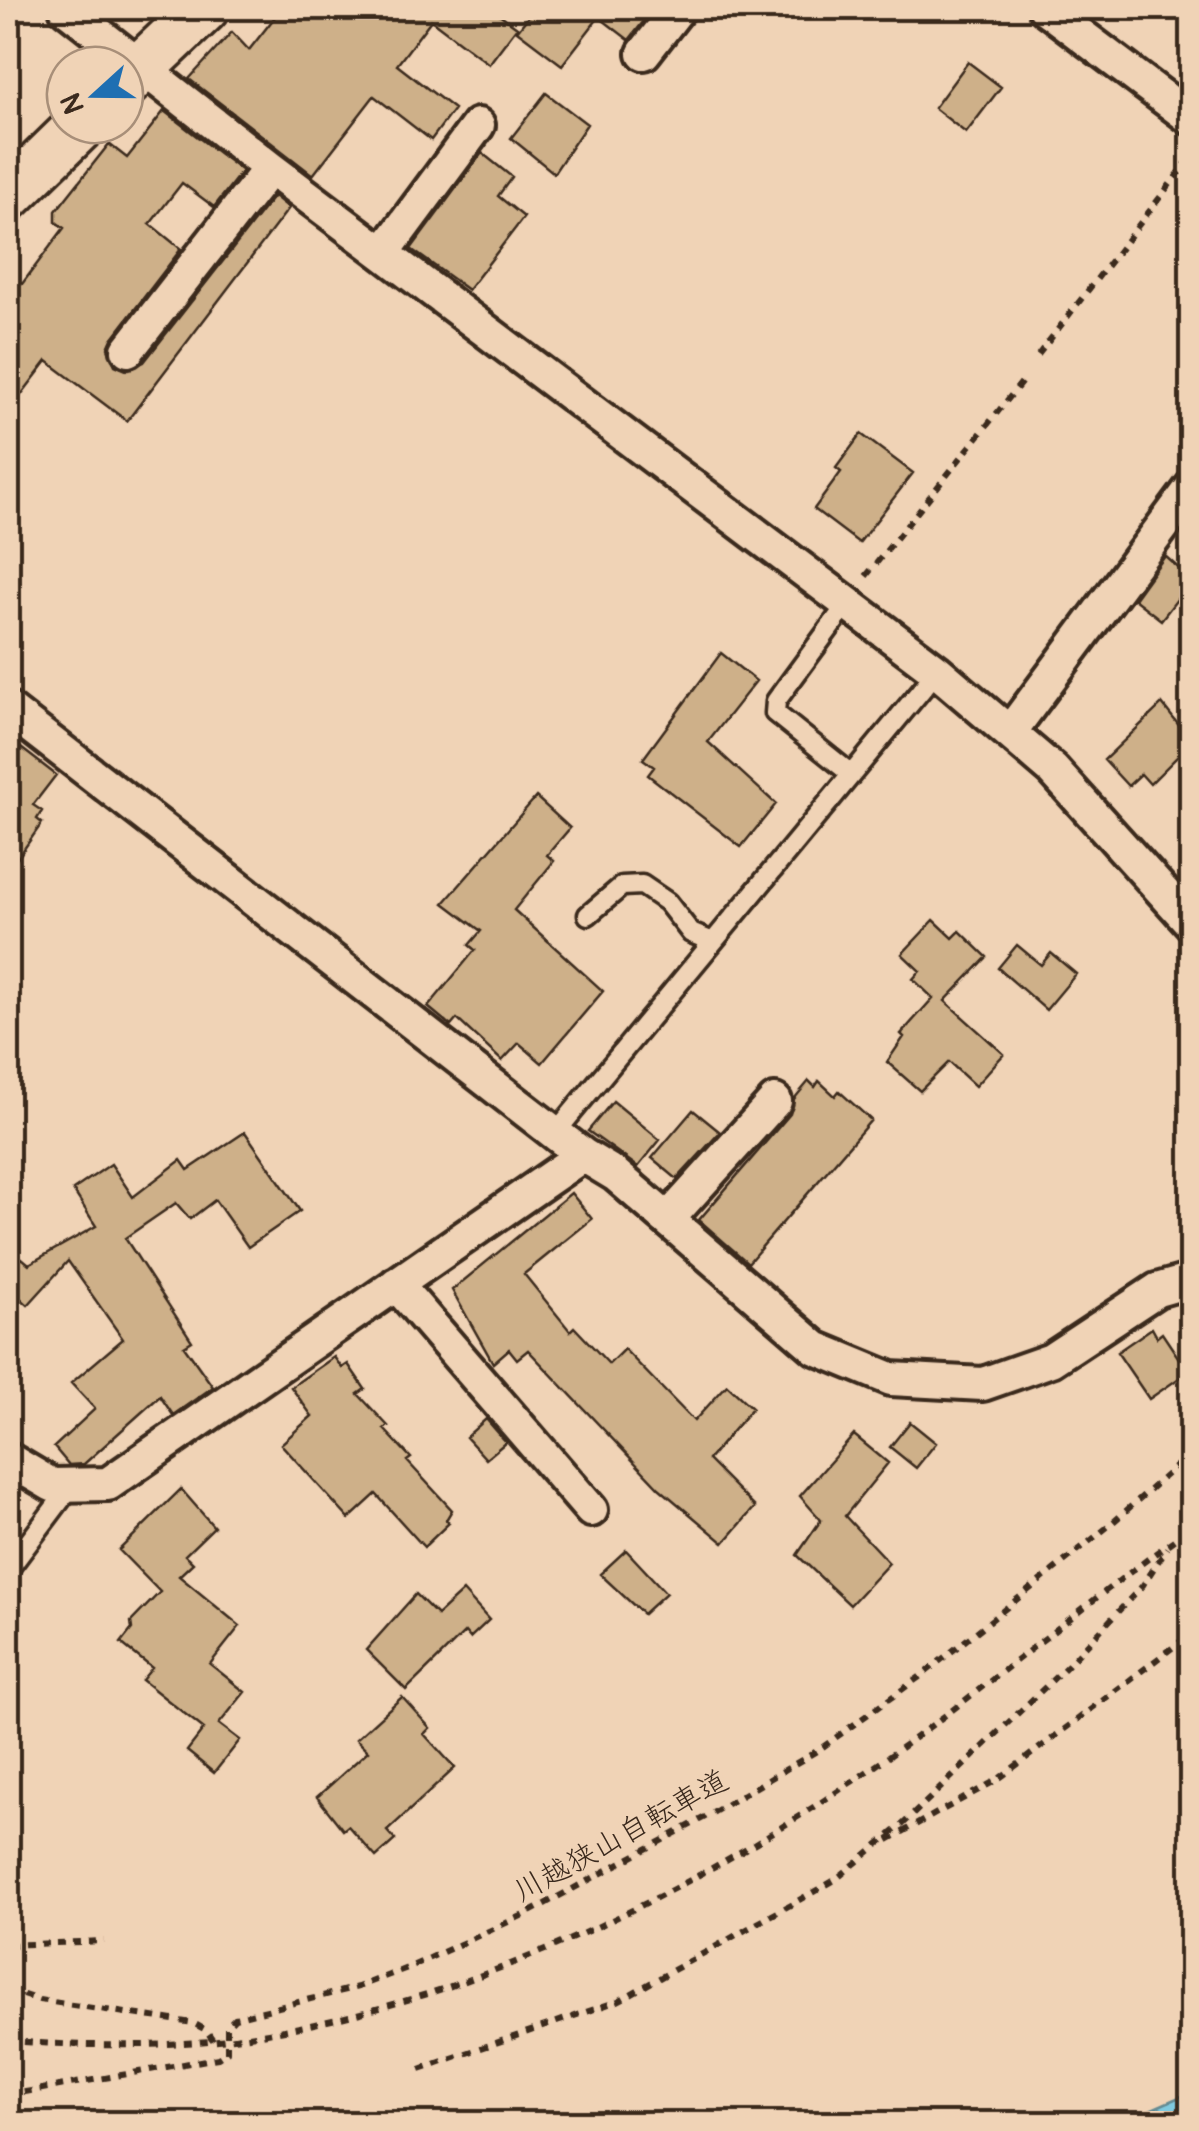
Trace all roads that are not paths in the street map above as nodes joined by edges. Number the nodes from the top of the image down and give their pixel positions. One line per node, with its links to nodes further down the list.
1 (66, 8): 5 (street)
2 (204, 8): 7 (street)
3 (680, 8): 6 (street)
4 (1045, 8): 9 (street)
5 (104, 45)
6 (644, 53)
7 (145, 64)
8 (145, 82): 12 (street)
9 (1192, 119)
10 (478, 125): 14 (street)
11 (60, 145): 13 (street)
12 (270, 168): 14 (street); 15 (street)
13 (8, 196)
14 (384, 252): 17 (street)
15 (128, 350)
16 (1192, 487): 20 (street)
17 (848, 603): 18 (street); 21 (lane)
18 (937, 671): 20 (street); 21 (lane)
19 (8, 709): 26 (street)
20 (1010, 732): 23 (street)
21 (852, 774): 24 (lane)
22 (588, 916): 24 (lane)
23 (1192, 924)
24 (712, 942): 26 (lane)
25 (775, 1101): 28 (street)
26 (556, 1132): 27 (street)
27 (583, 1155): 28 (street); 30 (street)
28 (668, 1218): 29 (street)
29 (1192, 1280)
30 (396, 1284): 32 (street); 33 (street)
31 (8, 1460): 32 (street)
32 (71, 1486): 34 (lane)
33 (590, 1510)
34 (8, 1570)

